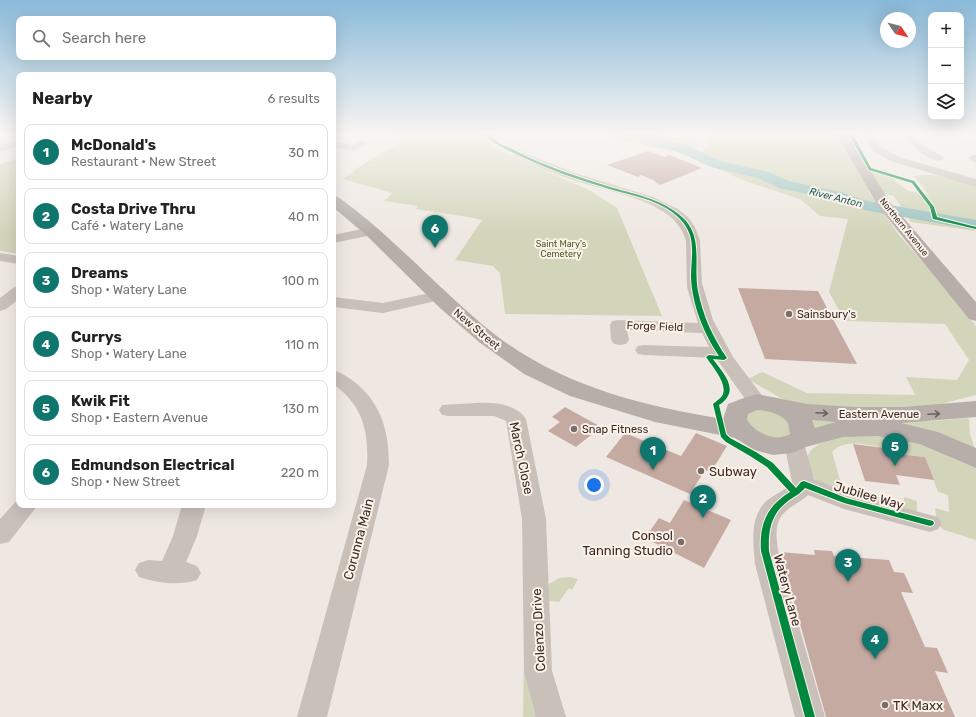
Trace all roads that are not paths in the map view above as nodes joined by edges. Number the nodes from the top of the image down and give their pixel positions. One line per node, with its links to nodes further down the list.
1 (549, 166): 17 (street)
2 (862, 166): 11 (main road, Northern Avenue)
3 (920, 166): 4 (street)
4 (976, 183)
5 (336, 202): 6 (main road, New Street)
6 (372, 231): 7 (street); 12 (main road, New Street)
7 (336, 238)
8 (0, 257): 9 (street)
9 (16, 260)
10 (16, 293): 14 (street)
11 (960, 295): 15 (main road, Northern Avenue); 16 (main road, Northern Avenue)
12 (439, 296): 13 (street); 25 (main road, New Street)
13 (336, 302)
14 (0, 306)
15 (976, 310)
16 (976, 315)
17 (707, 328): 18 (street, Forge Field); 20 (street)
18 (620, 340)
19 (644, 350): 20 (street)
20 (720, 353): 25 (street)
21 (336, 378): 34 (street, Corunna Main)
22 (783, 408): 23 (main road, Eastern Avenue, one-way to 23); 25 (main road, New Street); 26 (main road, New Street)
23 (976, 409)
24 (449, 410): 32 (street, March Close)
25 (745, 415): 26 (main road, New Street)
26 (799, 458): 27 (main road, Eastern Avenue); 30 (street, Jubilee Way); 36 (street, Watery Lane)
27 (976, 459)
28 (23, 508): 31 (street)
29 (193, 508): 33 (street)
30 (930, 523)
31 (0, 536)
32 (535, 566): 35 (street, Colenzo Drive)
33 (169, 571)
34 (312, 717)
35 (551, 717)
36 (810, 717)

